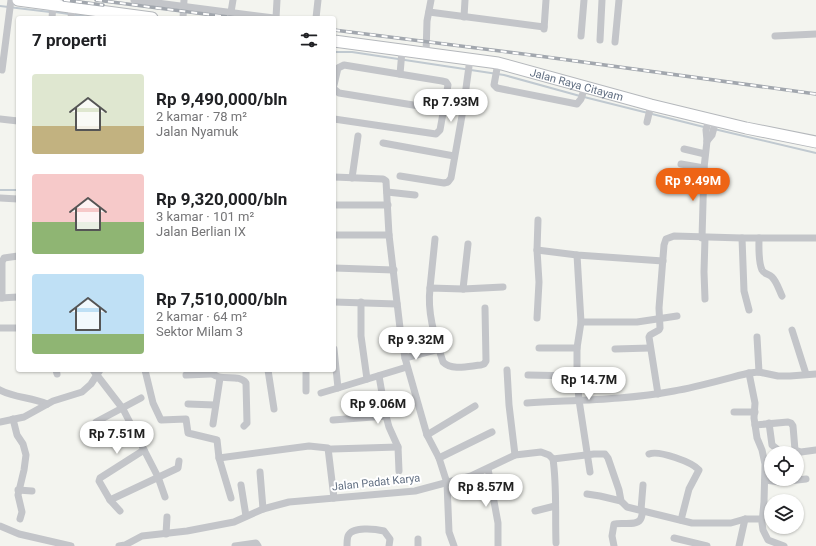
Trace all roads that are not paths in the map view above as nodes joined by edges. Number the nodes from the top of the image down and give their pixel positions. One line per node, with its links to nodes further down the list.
1 (134, 0): 12 (street)
2 (233, 0): 15 (street)
3 (277, 0): 22 (street)
4 (318, 0): 23 (street)
5 (431, 0): 16 (street)
6 (465, 0): 24 (street)
7 (546, 0): 24 (street)
8 (584, 0): 26 (street)
9 (602, 0): 28 (street)
10 (619, 0): 30 (street)
11 (13, 2): 13 (main road); 35 (street)
12 (184, 3): 15 (street); 20 (street)
13 (53, 7): 14 (main road); 18 (street)
14 (71, 12): 17 (main road)
15 (231, 12): 21 (street)
16 (429, 12): 24 (street); 32 (street)
17 (92, 13): 19 (main road)
18 (52, 16)
19 (121, 16)
20 (183, 16)
21 (260, 16)
22 (275, 16)
23 (316, 16)
24 (464, 17)
25 (816, 34): 27 (street)
26 (582, 36)
27 (775, 36)
28 (600, 40)
29 (336, 41): 31 (main road, Jalan Raya Citayam)
30 (615, 42)
31 (402, 54): 32 (main road, Jalan Raya Citayam); 36 (street)
32 (426, 54): 33 (main road, Jalan Raya Citayam)
33 (469, 62): 34 (main road, Jalan Raya Citayam); 50 (street)
34 (496, 67): 39 (main road, Jalan Raya Citayam); 39 (street)
35 (2, 70)
36 (400, 71): 37 (street); 40 (street)
37 (336, 76)
38 (336, 91): 40 (street)
39 (583, 93): 44 (main road, Jalan Raya Citayam)
40 (444, 110): 41 (street)
41 (336, 118)
42 (0, 119): 43 (street)
43 (16, 120)
44 (711, 125): 46 (main road, Jalan Raya Citayam); 49 (street)
45 (358, 136): 55 (street)
46 (816, 142)
47 (383, 143): 50 (street)
48 (684, 149): 49 (street)
49 (705, 154): 52 (street)
50 (454, 156): 53 (street)
51 (681, 164): 52 (street)
52 (704, 168): 65 (street)
53 (400, 176)
54 (336, 177): 55 (street)
55 (352, 178): 56 (street)
56 (387, 192): 57 (street); 61 (street)
57 (416, 196)
58 (0, 198): 59 (street)
59 (16, 198)
60 (336, 205): 61 (street)
61 (388, 205): 64 (street)
62 (538, 220): 71 (street)
63 (336, 235): 64 (street)
64 (389, 235): 76 (street)
65 (704, 238): 66 (street); 74 (street); 83 (street)
66 (742, 238): 67 (street); 88 (street)
67 (759, 238): 68 (street); 80 (street)
68 (816, 238)
69 (435, 239): 78 (street)
70 (468, 244): 79 (street)
71 (537, 250): 72 (street); 90 (street)
72 (577, 255): 74 (street); 92 (street)
73 (16, 256): 82 (street)
74 (663, 261): 91 (street)
75 (336, 268): 76 (street)
76 (394, 270): 86 (street)
77 (503, 286): 79 (street)
78 (430, 288): 79 (street); 100 (street)
79 (462, 289)
80 (782, 296)
81 (16, 297): 82 (street)
82 (1, 298)
83 (705, 299)
84 (336, 302): 85 (street)
85 (361, 302): 86 (street); 120 (street)
86 (397, 304): 102 (street)
87 (485, 308): 100 (street)
88 (749, 310)
89 (677, 316): 91 (street)
90 (537, 318)
91 (659, 318): 92 (street); 99 (street)
92 (581, 322): 98 (street)
93 (0, 328): 94 (street)
94 (16, 328)
95 (792, 330): 113 (street)
96 (757, 337): 111 (street)
97 (540, 348): 98 (street)
98 (577, 348): 118 (street)
99 (650, 348): 101 (street); 125 (street)
100 (439, 349): 102 (street)
101 (615, 349)
102 (405, 358): 103 (street)
103 (407, 367): 117 (street); 147 (street)
104 (336, 369): 121 (street)
105 (507, 370): 154 (street)
106 (96, 372): 129 (street); 133 (street)
107 (145, 372): 156 (street)
108 (210, 372): 115 (street); 119 (street)
109 (268, 372): 134 (street)
110 (306, 372): 123 (street)
111 (759, 372): 112 (street); 113 (street)
112 (749, 374): 125 (street); 136 (street)
113 (806, 374): 114 (street)
114 (816, 374)
115 (186, 375)
116 (528, 375): 118 (street)
117 (380, 376): 120 (street); 137 (street)
118 (577, 376): 127 (street)
119 (220, 378): 131 (street); 145 (street)
120 (367, 379): 121 (street)
121 (338, 388): 124 (street)
122 (0, 390): 129 (street)
123 (306, 391)
124 (321, 393)
125 (658, 394): 127 (street)
126 (141, 398): 133 (street)
127 (579, 400): 128 (street); 155 (street)
128 (527, 403)
129 (46, 404): 138 (street)
130 (188, 404): 131 (street)
131 (215, 405): 143 (street)
132 (475, 406): 147 (street)
133 (123, 409): 141 (street); 150 (street)
134 (274, 409)
135 (734, 412): 136 (street)
136 (755, 412): 144 (street)
137 (386, 416): 139 (street); 149 (street)
138 (13, 419): 140 (street); 170 (street)
139 (333, 420)
140 (0, 422)
141 (96, 422)
142 (768, 423): 144 (street); 148 (street); 152 (street)
143 (213, 424)
144 (755, 425): 159 (street)
145 (244, 426)
146 (492, 432): 157 (street)
147 (427, 435): 157 (street)
148 (773, 446)
149 (398, 447): 151 (street); 162 (street)
150 (144, 450): 165 (street); 176 (street)
151 (332, 450)
152 (816, 450)
153 (649, 454): 188 (street)
154 (515, 455): 158 (street, Jalan Padat Karya); 161 (street, Jalan Padat Karya)
155 (587, 455): 158 (street, Jalan Padat Karya); 164 (street); 177 (street, Jalan Padat Karya)
156 (219, 458): 174 (street); 175 (street)
157 (439, 458): 166 (street)
158 (553, 459): 178 (street)
159 (764, 459)
160 (179, 461): 165 (street)
161 (488, 469): 166 (street, Jalan Padat Karya); 202 (street)
162 (399, 471)
163 (260, 472): 179 (street)
164 (590, 472)
165 (158, 477): 173 (street); 176 (street)
166 (447, 483): 175 (street, Jalan Padat Karya); 201 (street)
167 (241, 485): 183 (street)
168 (643, 485): 181 (street)
169 (765, 486): 187 (street)
170 (18, 490): 171 (street); 185 (street)
171 (32, 491)
172 (587, 494): 177 (street)
173 (165, 497)
174 (230, 498)
175 (334, 498): 179 (street, Jalan Padat Karya)
176 (110, 500): 182 (street)
177 (621, 502): 181 (street)
178 (555, 506): 180 (street); 193 (street)
179 (263, 509): 183 (street, Jalan Padat Karya)
180 (535, 510)
181 (642, 510): 188 (street); 203 (street)
182 (120, 511)
183 (246, 516): 190 (street, Jalan Padat Karya)
184 (167, 517): 190 (street)
185 (20, 519)
186 (746, 519): 187 (street); 188 (street); 204 (street)
187 (762, 519): 205 (street)
188 (681, 520)
189 (0, 526): 192 (street)
190 (166, 534): 196 (street, Jalan Padat Karya)
191 (674, 538): 194 (street)
192 (47, 543): 195 (street)
193 (556, 543)
194 (707, 544)
195 (71, 546)
196 (123, 546)
197 (235, 546): 198 (street)
198 (258, 546)
199 (347, 546): 200 (street)
200 (389, 546)
201 (454, 546)
202 (498, 546)
203 (614, 546)
204 (739, 546)
205 (784, 546)

